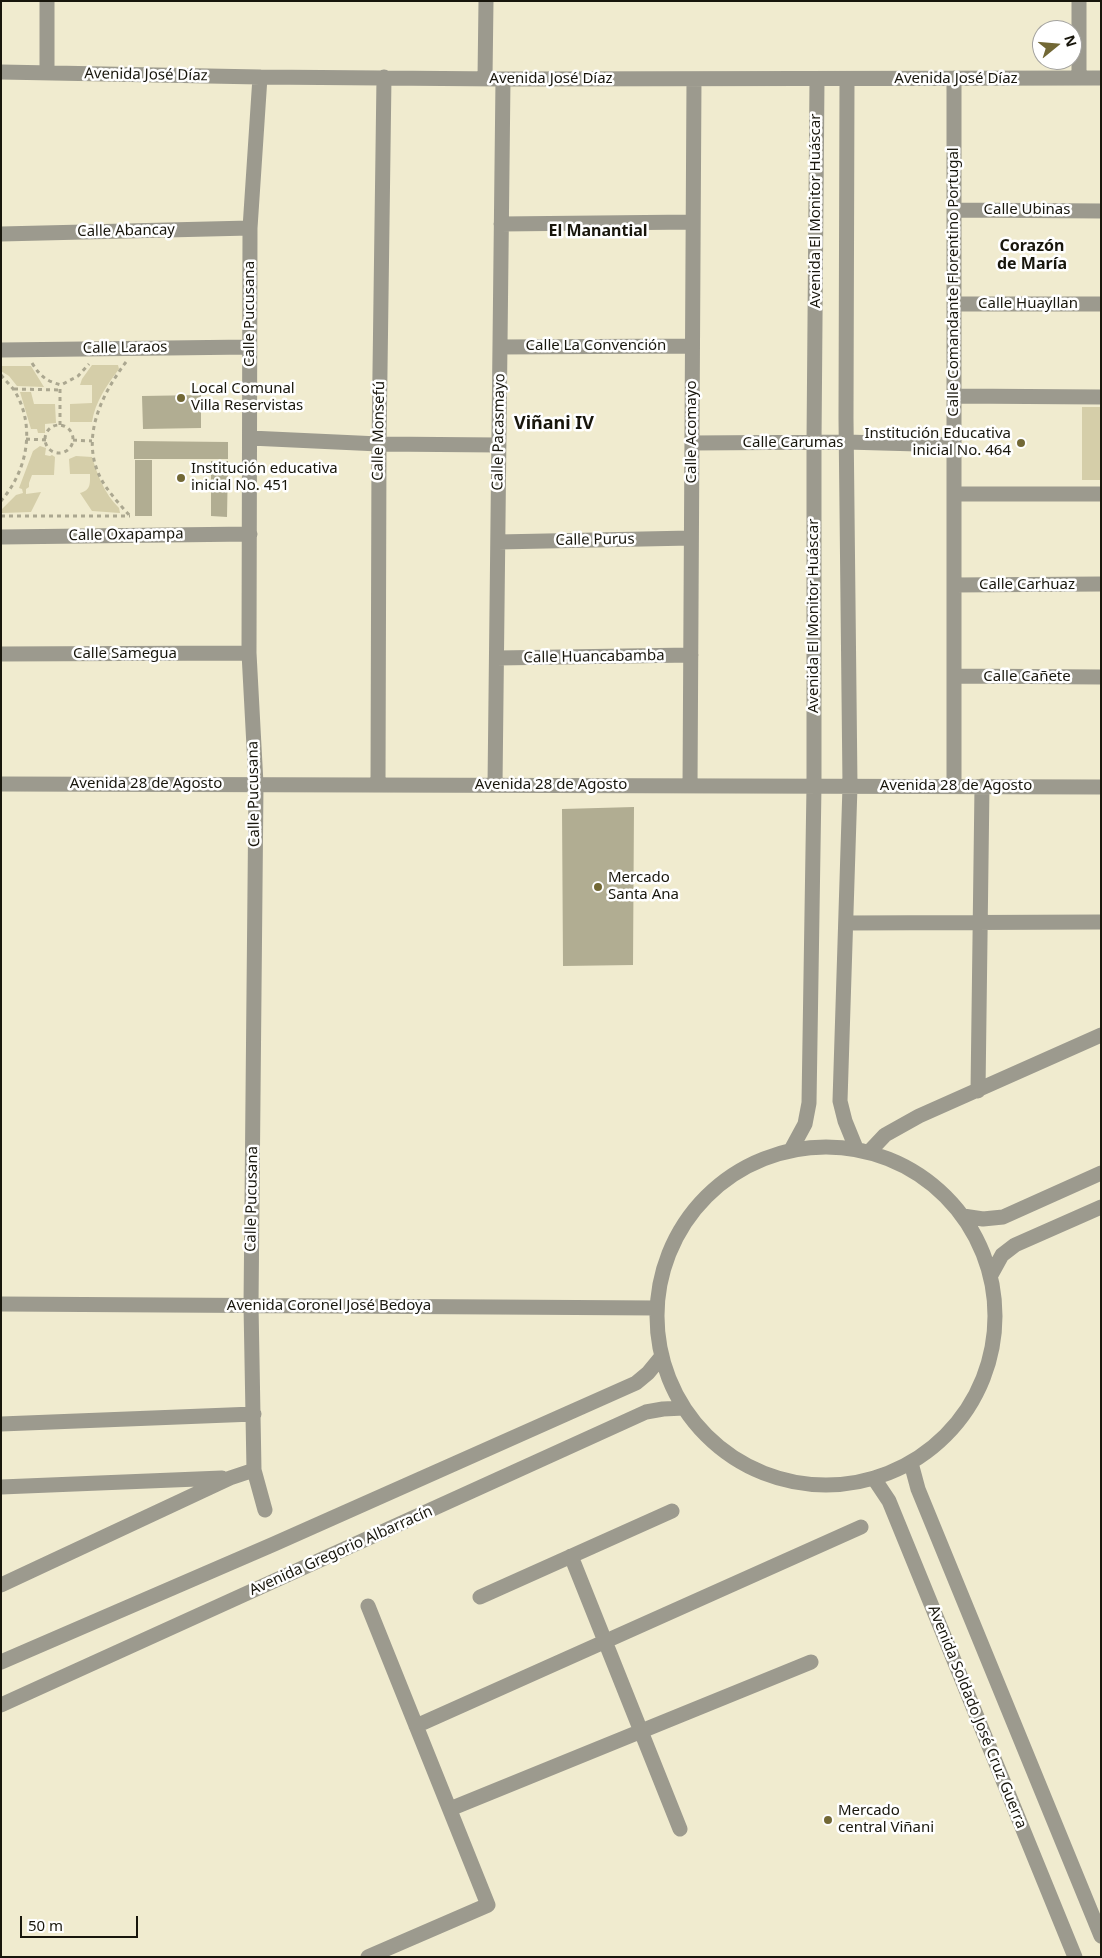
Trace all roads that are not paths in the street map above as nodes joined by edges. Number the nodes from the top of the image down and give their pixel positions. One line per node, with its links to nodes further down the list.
1 (47, 1): 5 (street)
2 (486, 1): 8 (street)
3 (1079, 1): 10 (street)
4 (1, 72): 5 (street, Avenida José Díaz)
5 (47, 73): 6 (street, Avenida José Díaz)
6 (260, 77): 7 (street, Avenida José Díaz); 20 (street, Calle Pucusana)
7 (384, 77): 8 (street, Avenida José Díaz); 34 (street, Calle Monsefú)
8 (485, 78): 12 (street, Avenida José Díaz)
9 (954, 78): 10 (street, Avenida José Díaz); 14 (street, Avenida José Díaz); 16 (street, Calle Comandante Florentino Portugal)
10 (1079, 78): 11 (street, Avenida José Díaz)
11 (1101, 78)
12 (503, 79): 13 (street, Avenida José Díaz); 19 (street, Calle Pacasmayo)
13 (694, 79): 15 (street, Avenida José Díaz); 18 (street, Calle Acomayo)
14 (847, 79): 15 (street, Avenida José Díaz); 32 (street, Avenida El Monitor Huáscar)
15 (816, 80): 31 (street, Avenida El Monitor Huáscar)
16 (954, 210): 17 (street, Calle Ubinas); 22 (street, Calle Comandante Florentino Portugal)
17 (1101, 210)
18 (693, 222): 19 (street); 24 (street, Calle Acomayo)
19 (501, 224): 26 (street, Calle Pacasmayo)
20 (250, 228): 21 (street, Calle Abancay); 25 (street, Calle Pucusana)
21 (1, 234)
22 (954, 304): 23 (street, Calle Huayllan); 28 (street, Calle Comandante Florentino Portugal)
23 (1101, 304)
24 (692, 346): 26 (street, Calle La Convención); 33 (street, Calle Acomayo)
25 (250, 347): 27 (street, Calle Laraos); 30 (street, Calle Pucusana)
26 (500, 347): 35 (street, Calle Pacasmayo)
27 (1, 350)
28 (954, 396): 29 (street); 36 (street, Calle Comandante Florentino Portugal)
29 (1101, 397)
30 (250, 438): 34 (street); 39 (street, Calle Pucusana)
31 (814, 442): 32 (street, Calle Carumas); 33 (street, Calle Carumas); 56 (street, Avenida El Monitor Huáscar)
32 (846, 442): 36 (street, Calle Carumas); 57 (street, Avenida El Monitor Huáscar)
33 (692, 443): 41 (street, Calle Acomayo)
34 (379, 444): 35 (street); 53 (street, Calle Monsefú)
35 (499, 445): 42 (street, Calle Pacasmayo)
36 (954, 445): 37 (street, Calle Comandante Florentino Portugal)
37 (954, 494): 38 (street); 44 (street, Calle Comandante Florentino Portugal)
38 (1101, 494)
39 (250, 534): 40 (street, Calle Oxapampa); 45 (street, Calle Pucusana)
40 (1, 537)
41 (691, 538): 42 (street, Calle Purus); 47 (street, Calle Acomayo)
42 (498, 542): 48 (street, Calle Pacasmayo)
43 (1101, 584): 44 (street, Calle Carhuaz)
44 (954, 585): 49 (street, Calle Comandante Florentino Portugal)
45 (250, 653): 46 (street, Calle Samegua); 52 (street, Calle Pucusana)
46 (1, 654)
47 (691, 655): 48 (street, Calle Huancabamba); 55 (street, Calle Acomayo)
48 (497, 658): 54 (street, Calle Pacasmayo)
49 (954, 676): 50 (street, Calle Cañete); 58 (street, Calle Comandante Florentino Portugal)
50 (1101, 677)
51 (1, 784): 52 (street, Avenida 28 de Agosto)
52 (256, 784): 53 (street, Avenida 28 de Agosto); 73 (street, Calle Pucusana)
53 (378, 785): 54 (street, Avenida 28 de Agosto)
54 (496, 785): 55 (street, Avenida 28 de Agosto)
55 (690, 786): 56 (street, Avenida 28 de Agosto)
56 (814, 786): 57 (street, Avenida 28 de Agosto); 66 (street, Avenida El Monitor Huáscar)
57 (850, 786): 58 (street, Avenida 28 de Agosto); 62 (street, Avenida El Monitor Huáscar)
58 (954, 786): 59 (street, Avenida 28 de Agosto)
59 (982, 786): 60 (street, Avenida 28 de Agosto); 63 (street)
60 (1101, 787)
61 (1101, 922): 63 (street)
62 (846, 923): 63 (street); 67 (street, Avenida El Monitor Huáscar)
63 (980, 923): 65 (street)
64 (1101, 1035): 65 (street)
65 (978, 1091): 67 (street)
66 (792, 1148): 67 (street); 74 (street)
67 (863, 1150): 70 (street)
68 (1101, 1173): 70 (street)
69 (1101, 1207): 71 (street)
70 (964, 1216): 71 (street)
71 (991, 1275): 79 (street)
72 (1, 1304): 73 (street, Avenida Coronel José Bedoya)
73 (251, 1305): 74 (street, Avenida Coronel José Bedoya); 77 (street, Calle Pucusana)
74 (658, 1308): 75 (street)
75 (662, 1356): 76 (street); 92 (street)
76 (684, 1408): 82 (street); 94 (street, Avenida Gregorio Albarracín)
77 (254, 1414): 78 (street); 80 (street, Calle Pucusana)
78 (1, 1424)
79 (911, 1463): 82 (street); 99 (street, Avenida Soldado José Cruz Guerra)
80 (254, 1470): 81 (street); 84 (street, Calle Pucusana)
81 (230, 1478): 83 (street); 88 (street)
82 (875, 1480): 101 (street, Avenida Soldado José Cruz Guerra)
83 (1, 1487)
84 (265, 1510)
85 (672, 1511): 87 (street)
86 (861, 1527): 91 (street)
87 (571, 1556): 89 (street); 91 (street)
88 (1, 1585)
89 (480, 1597)
90 (368, 1606): 95 (street)
91 (605, 1642): 95 (street); 96 (street)
92 (1, 1662)
93 (811, 1662): 96 (street)
94 (1, 1705)
95 (416, 1726): 97 (street)
96 (641, 1731): 97 (street); 98 (street)
97 (450, 1809): 100 (street)
98 (680, 1829)
99 (1101, 1936)
100 (368, 1957)
101 (1075, 1957)

